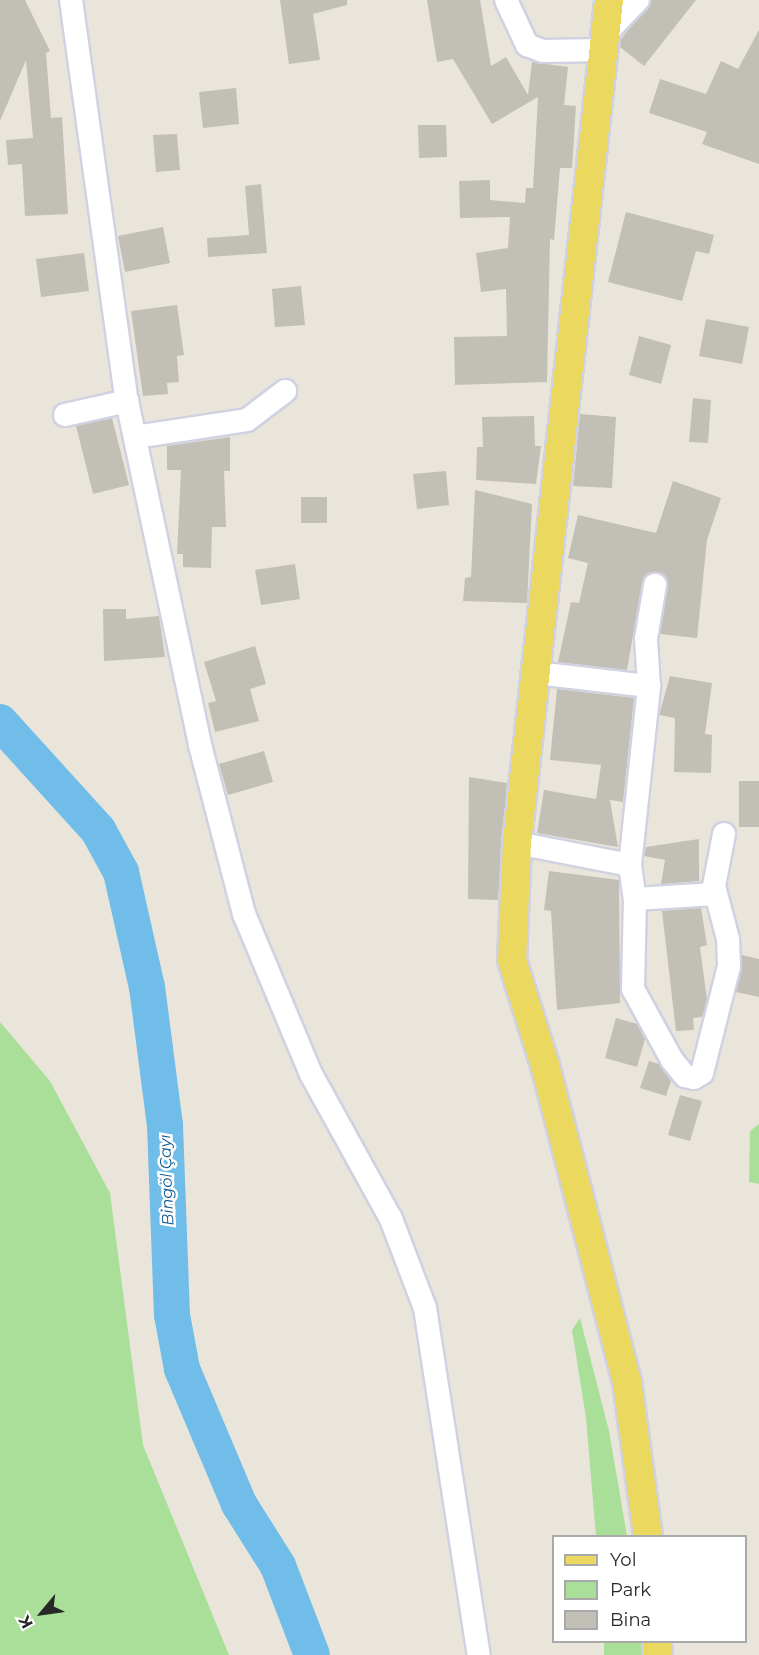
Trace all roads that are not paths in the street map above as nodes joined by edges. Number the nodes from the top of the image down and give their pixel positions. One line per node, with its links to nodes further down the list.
1 (71, 0): 7 (street)
2 (506, 0): 5 (street)
3 (609, 0): 5 (main road)
4 (638, 0): 5 (street)
5 (604, 42): 11 (main road)
6 (285, 390): 9 (street)
7 (127, 401): 8 (street); 9 (street)
8 (65, 415)
9 (135, 437): 19 (street)
10 (655, 585): 12 (street)
11 (536, 674): 12 (street); 14 (main road)
12 (649, 686): 15 (street)
13 (724, 834): 16 (street)
14 (517, 843): 15 (street); 18 (main road)
15 (630, 865): 17 (street)
16 (715, 894): 17 (street); 17 (street)
17 (635, 899)
18 (648, 1535)
19 (479, 1655)

